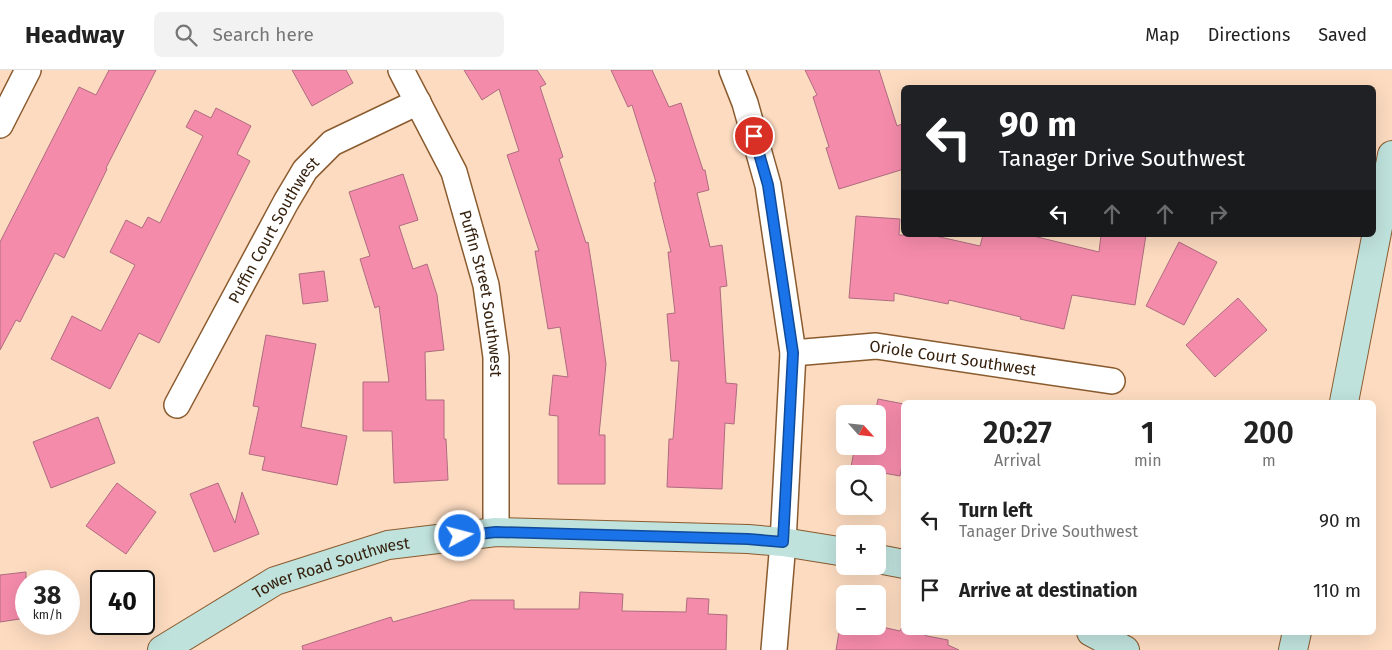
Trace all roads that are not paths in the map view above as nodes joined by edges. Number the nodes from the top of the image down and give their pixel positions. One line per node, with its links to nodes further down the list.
1 (28, 70): 5 (street)
2 (401, 70): 4 (street, Puffin Street Southwest)
3 (732, 70): 7 (street)
4 (418, 102): 10 (street, Puffin Court Southwest); 11 (street, Puffin Street Southwest)
5 (0, 125)
6 (1392, 155): 9 (street)
7 (793, 353): 8 (street, Oriole Court Southwest); 12 (street)
8 (1112, 381)
9 (1344, 400)
10 (177, 405)
11 (496, 532): 12 (street, Tower Road Southwest); 18 (street, Tower Road Southwest)
12 (783, 542): 13 (street, Tower Road Southwest); 19 (street)
13 (836, 551)
14 (886, 561): 15 (street)
15 (901, 563)
16 (1097, 635): 20 (street)
17 (1296, 635): 21 (street)
18 (162, 650)
19 (774, 650)
20 (1125, 650)
21 (1292, 650)

